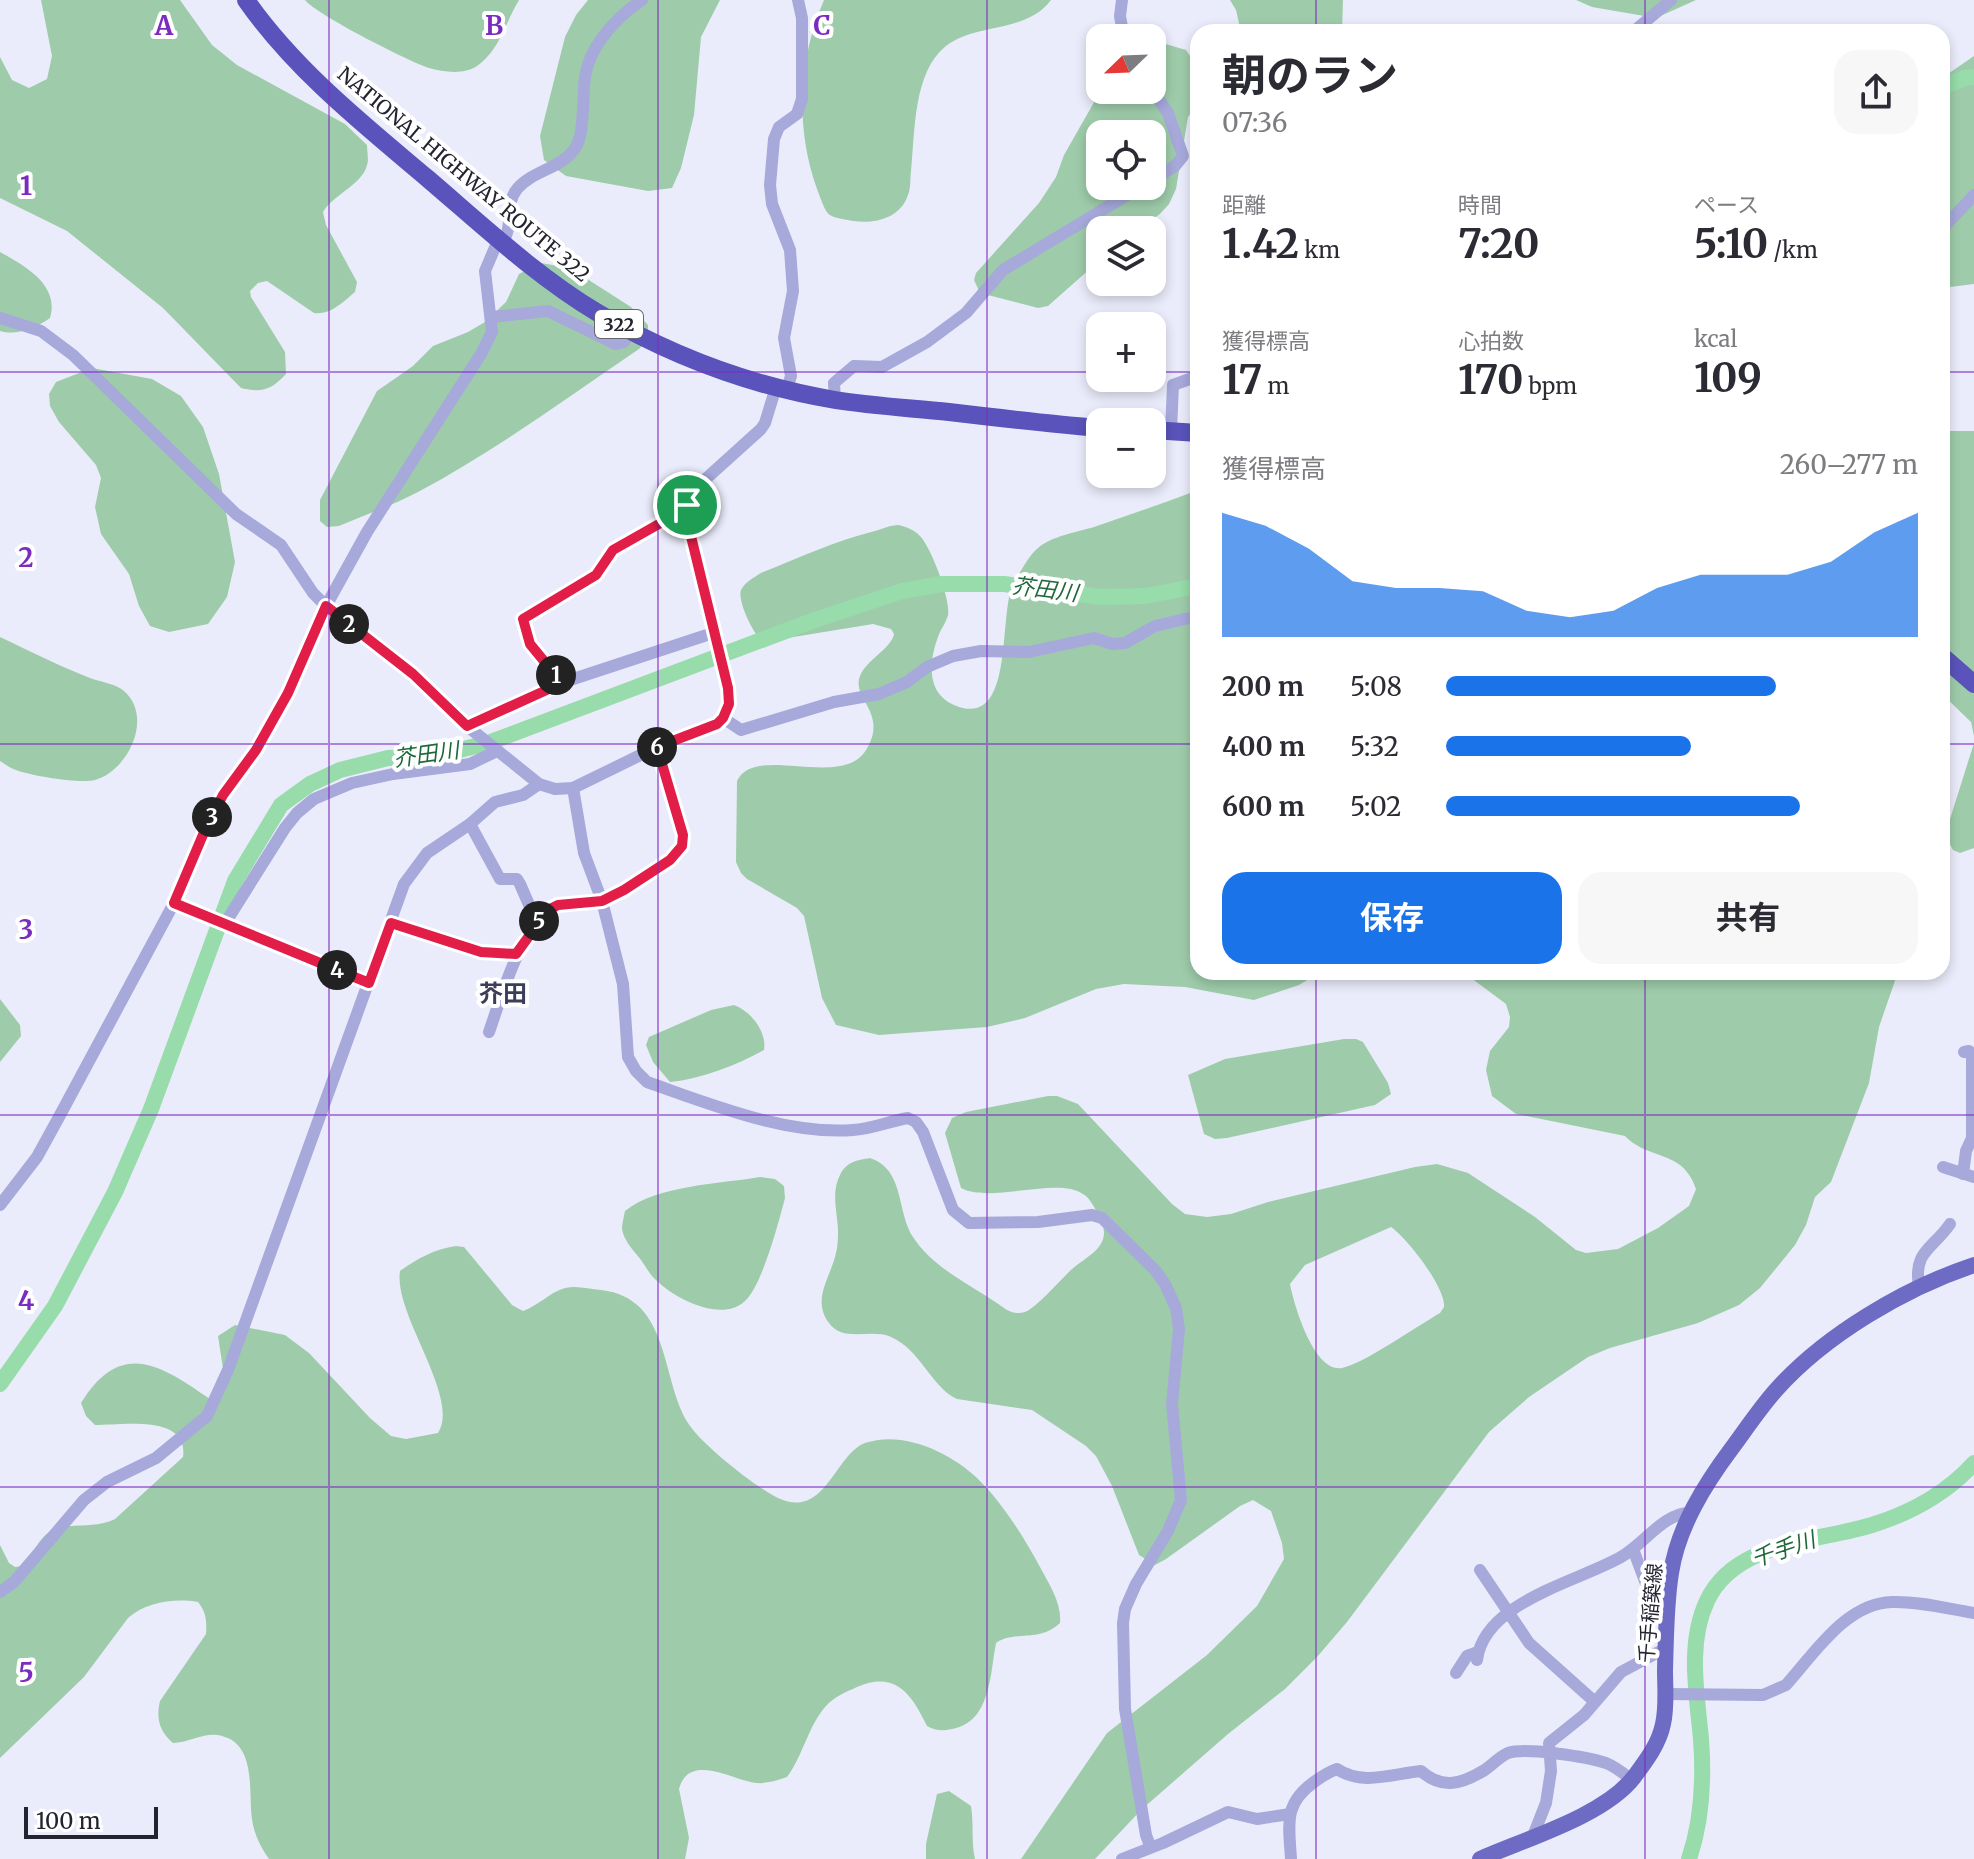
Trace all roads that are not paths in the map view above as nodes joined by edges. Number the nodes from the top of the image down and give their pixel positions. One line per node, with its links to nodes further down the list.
1 (246, 0): 13 (highway, NATIONAL HIGHWAY ROUTE 322 / 322)
2 (642, 0): 13 (street)
3 (798, 0): 18 (street)
4 (1122, 0): 6 (street)
5 (1671, 0): 7 (street)
6 (1121, 24)
7 (1642, 24)
8 (1162, 104): 9 (street)
9 (1166, 171)
10 (1974, 195): 12 (street)
11 (1119, 200): 19 (street)
12 (1950, 220)
13 (501, 240): 14 (street); 16 (highway, NATIONAL HIGHWAY ROUTE 322 / 322)
14 (492, 317): 16 (street); 25 (street)
15 (0, 318): 25 (street)
16 (631, 330): 18 (highway, NATIONAL HIGHWAY ROUTE 322 / 322)
17 (1190, 379): 22 (street)
18 (781, 388): 19 (highway, NATIONAL HIGHWAY ROUTE 322 / 322); 24 (street)
19 (835, 400): 20 (highway, NATIONAL HIGHWAY ROUTE 322 / 322)
20 (1086, 427)
21 (1166, 431): 22 (highway)
22 (1171, 431): 23 (highway)
23 (1190, 432)
24 (687, 505): 27 (street); 29 (street)
25 (326, 606): 32 (street); 39 (street)
26 (1190, 618): 31 (street)
27 (716, 632): 29 (street); 31 (street)
28 (1950, 663): 30 (highway)
29 (562, 683): 32 (street)
30 (1974, 684)
31 (723, 718): 33 (street)
32 (467, 726): 34 (street)
33 (657, 747): 36 (street); 38 (street)
34 (497, 751): 35 (street); 42 (street)
35 (539, 784): 36 (street); 37 (street)
36 (573, 788): 38 (street)
37 (470, 824): 40 (street); 41 (street)
38 (602, 901): 41 (street); 69 (street)
39 (174, 903): 42 (street); 50 (street)
40 (391, 923): 43 (street); 44 (street)
41 (537, 923): 43 (street)
42 (224, 925): 44 (street)
43 (516, 954): 45 (street)
44 (369, 983): 57 (street)
45 (489, 1032)
46 (1964, 1052): 47 (street)
47 (1974, 1095): 49 (street)
48 (1943, 1167): 49 (street)
49 (1969, 1175)
50 (0, 1205)
51 (1950, 1224): 53 (street)
52 (1974, 1265): 53 (main road, 千手稲築線)
53 (1919, 1286): 54 (main road, 千手稲築線)
54 (1693, 1512): 55 (street); 59 (main road, 千手稲築線)
55 (1633, 1549): 58 (street); 59 (street)
56 (1480, 1570): 58 (street)
57 (0, 1592)
58 (1508, 1612): 62 (street); 64 (street)
59 (1668, 1612): 61 (main road, 千手稲築線)
60 (1974, 1613): 63 (street)
61 (1666, 1648): 63 (main road, 千手稲築線); 64 (street)
62 (1456, 1673)
63 (1665, 1694): 66 (main road, 千手稲築線)
64 (1595, 1702): 65 (street)
65 (1548, 1753): 66 (street); 67 (street); 68 (street)
66 (1632, 1780): 68 (main road, 千手稲築線)
67 (1290, 1814): 69 (street); 71 (street)
68 (1533, 1836): 72 (main road, 千手稲築線)
69 (1150, 1846): 70 (street)
70 (1122, 1859)
71 (1291, 1859)
72 (1480, 1859)

